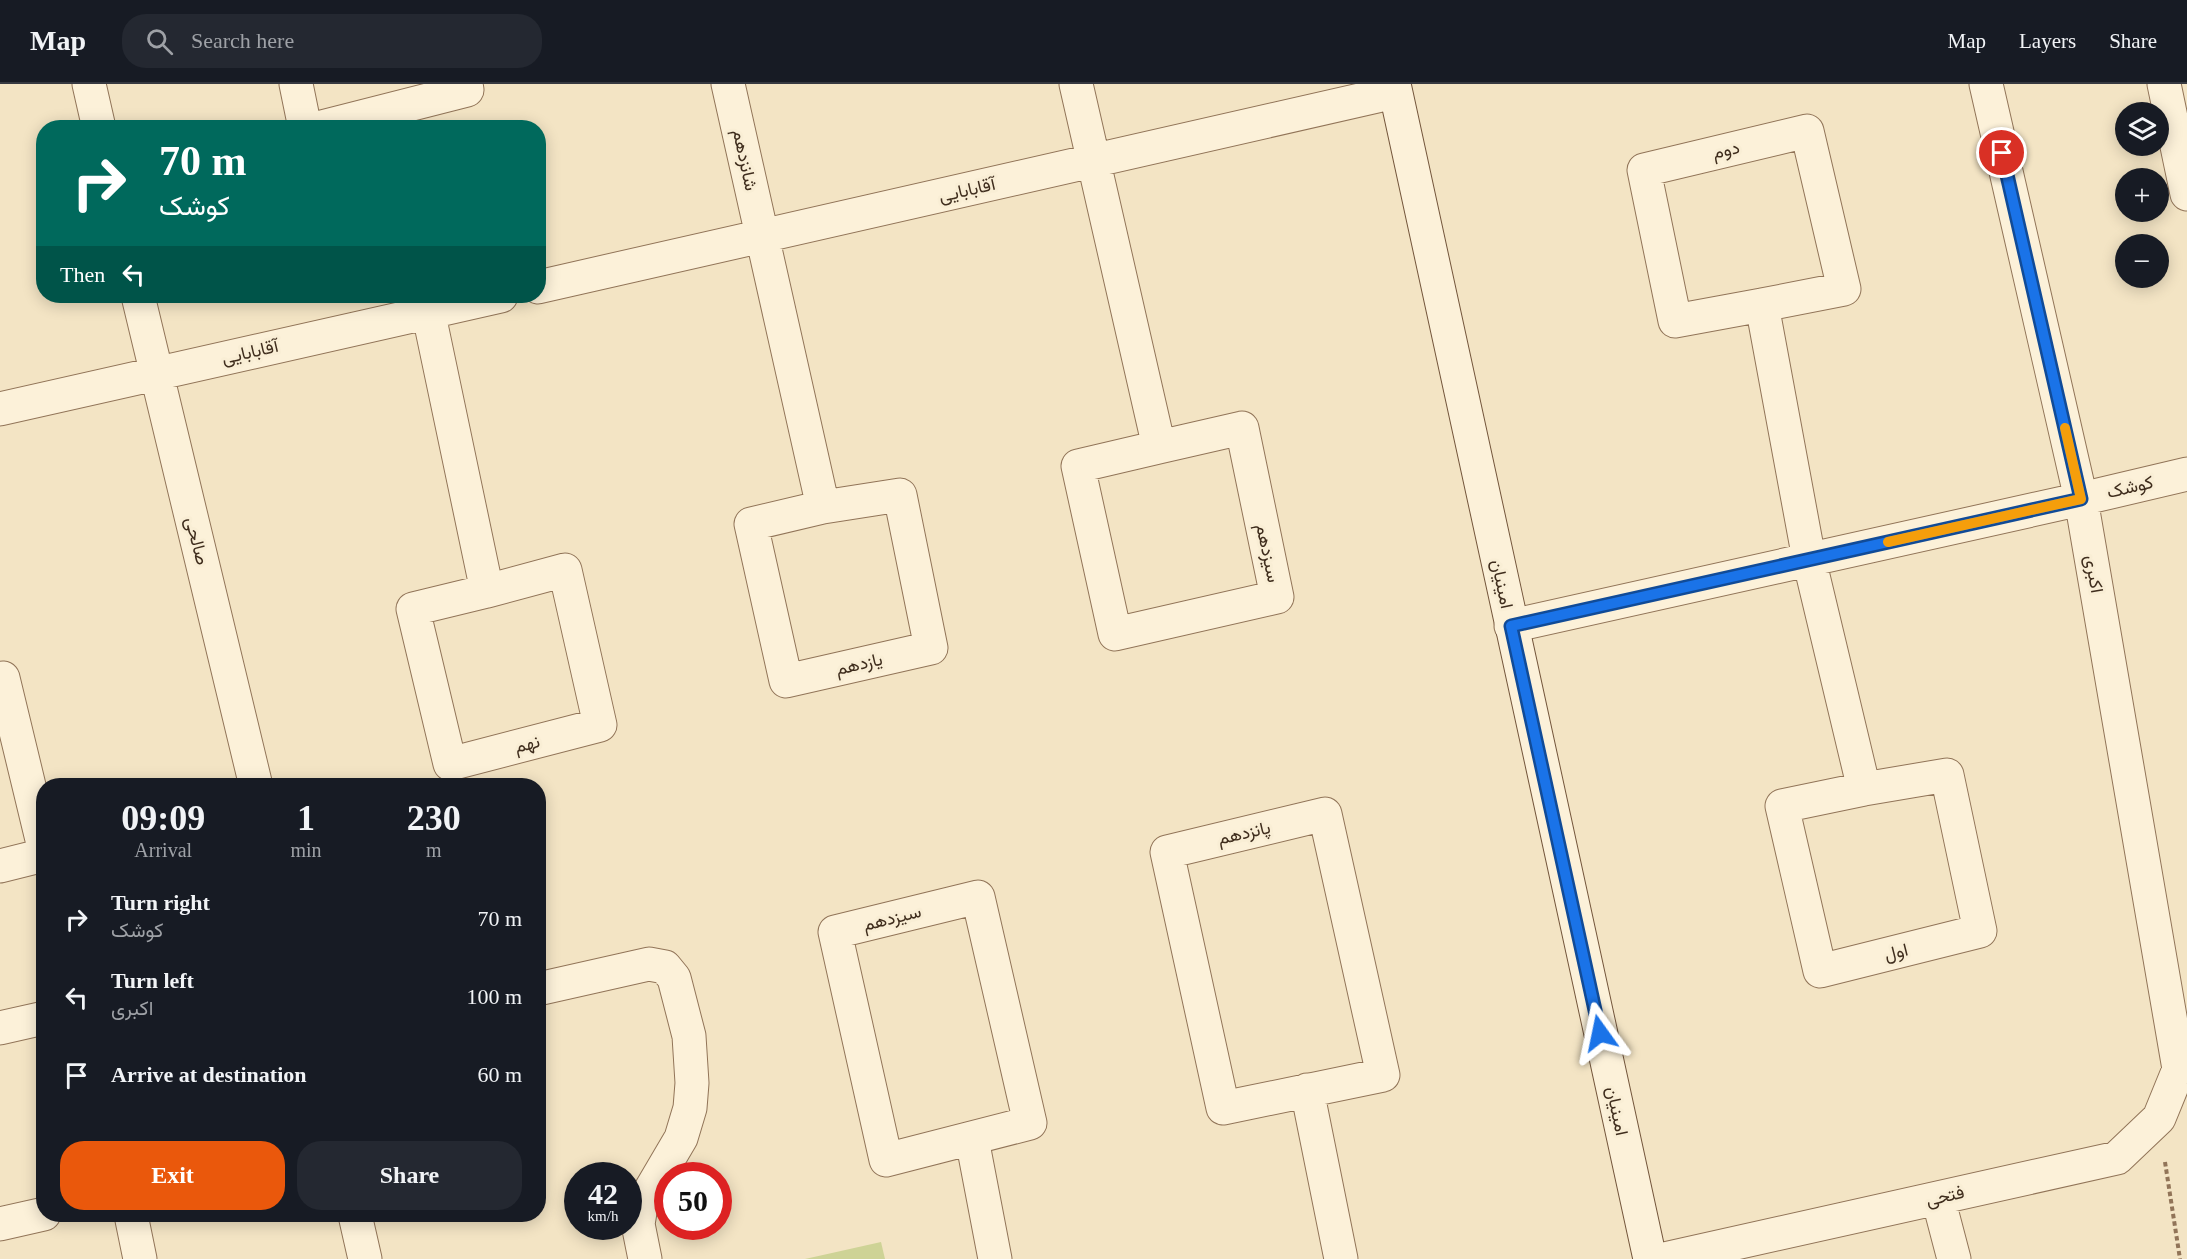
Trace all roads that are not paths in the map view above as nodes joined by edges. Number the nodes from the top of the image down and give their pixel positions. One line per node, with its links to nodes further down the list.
1 (89, 84): 10 (street)
2 (296, 84): 11 (street)
3 (466, 84): 9 (street)
4 (728, 84): 14 (street, شانزدهم)
5 (1076, 84): 12 (street)
6 (1986, 84): 23 (street, اکبری)
7 (2164, 84): 13 (street)
8 (1395, 88): 12 (street, آقابابایی); 27 (street, امینیان)
9 (384, 119)
10 (97, 120)
11 (304, 120)
12 (1094, 161): 14 (street, آقابابایی); 21 (street)
13 (2187, 194)
14 (761, 236): 15 (street, آقابابایی); 24 (street)
15 (546, 285)
16 (140, 303): 19 (street, صالحی)
17 (427, 304): 19 (street, آقابابایی); 26 (street)
18 (1762, 305): 18 (street, دوم); 25 (street)
19 (156, 374): 20 (street, آقابابایی); 29 (street, صالحی)
20 (0, 409)
21 (1159, 447): 21 (street, سیزدهم)
22 (2187, 474): 23 (street, کوشک)
23 (2081, 499): 25 (street, کوشک); 37 (street, اکبری)
24 (823, 507): 24 (street, یازدهم)
25 (1809, 559): 27 (street, کوشک); 30 (street)
26 (487, 591): 26 (street, نهم)
27 (1511, 626): 50 (street, امینیان)
28 (0, 679): 31 (street)
29 (254, 778)
30 (1864, 789): 30 (street, اول)
31 (36, 815)
32 (36, 857): 33 (street)
33 (0, 867)
34 (546, 987): 47 (street)
35 (36, 1020): 36 (street)
36 (0, 1028)
37 (2183, 1068): 40 (street, فتحی)
38 (1307, 1090): 38 (street, پانزدهم); 49 (street)
39 (972, 1139): 39 (street, سیزدهم); 48 (street)
40 (1938, 1198): 51 (street, فتحی); 52 (street)
41 (36, 1216): 44 (street)
42 (132, 1222): 45 (street)
43 (357, 1222): 46 (street)
44 (0, 1224)
45 (140, 1259)
46 (365, 1259)
47 (645, 1259)
48 (995, 1259)
49 (1341, 1259)
50 (1650, 1259)
51 (1664, 1259)
52 (1954, 1259)

